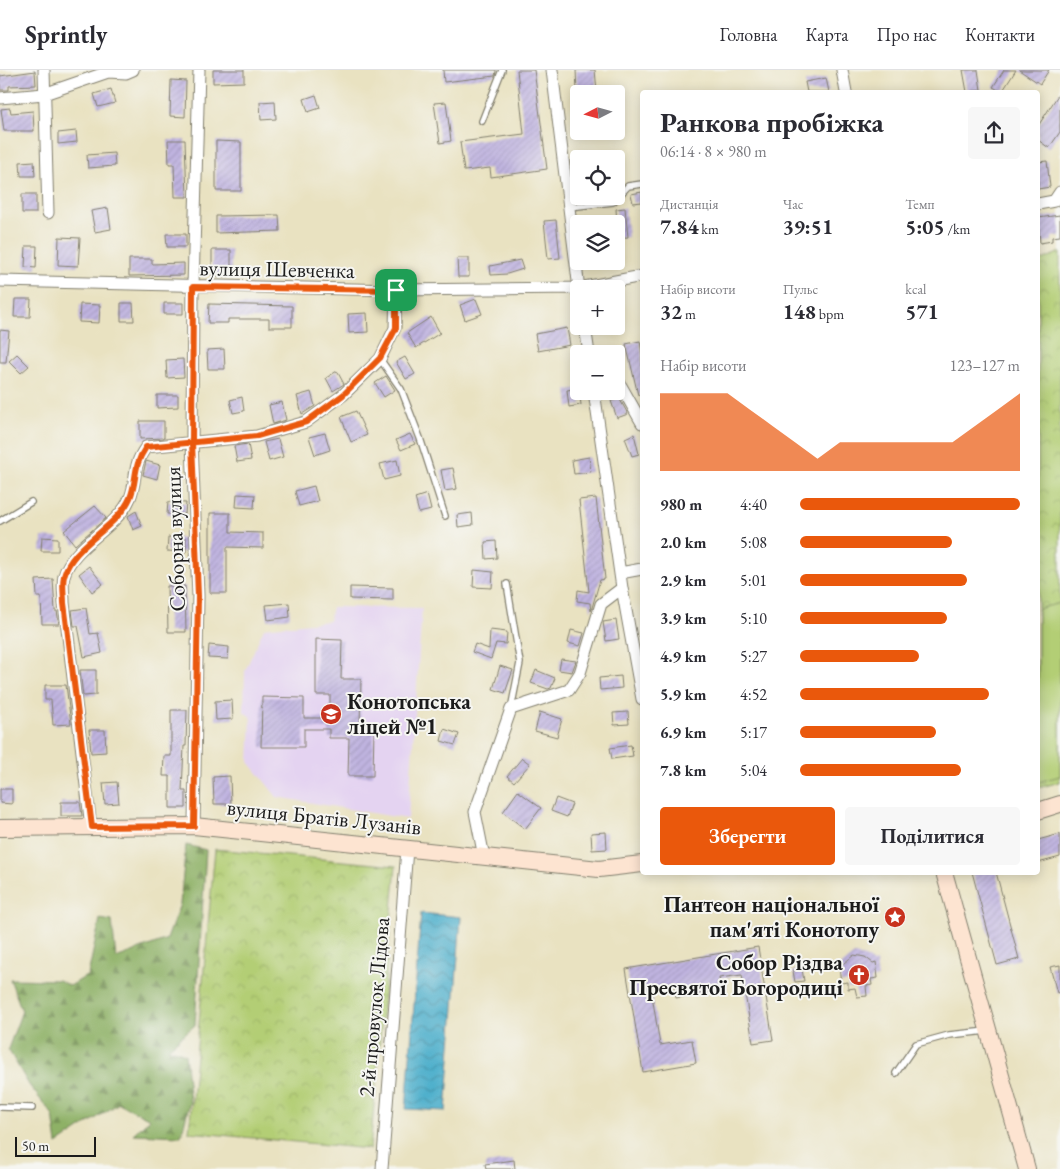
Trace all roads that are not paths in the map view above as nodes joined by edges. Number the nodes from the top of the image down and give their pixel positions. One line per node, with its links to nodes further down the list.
1 (44, 70): 8 (street)
2 (133, 70): 8 (street)
3 (199, 70): 20 (street, Соборна вулиця)
4 (502, 70): 10 (lane)
5 (552, 70): 14 (street)
6 (842, 70): 7 (street)
7 (846, 90)
8 (44, 94): 9 (street); 15 (street)
9 (0, 98)
10 (482, 121)
11 (640, 184): 14 (lane)
12 (1060, 192): 13 (street)
13 (1040, 204)
14 (569, 207): 17 (street)
15 (48, 213)
16 (640, 276): 18 (street, вулиця Шевченка)
17 (578, 280)
18 (621, 280)
19 (0, 281): 20 (street, вулиця Шевченка)
20 (193, 287): 22 (street, вулиця Шевченка); 27 (street, Соборна вулиця)
21 (570, 288): 22 (street, вулиця Шевченка)
22 (396, 290): 23 (street)
23 (380, 358): 27 (street); 29 (lane)
24 (625, 393): 26 (street)
25 (595, 400): 32 (street)
26 (640, 419)
27 (192, 442): 39 (street, Соборна вулиця); 40 (street)
28 (31, 502): 30 (lane)
29 (445, 516)
30 (0, 521)
31 (640, 569): 32 (street)
32 (620, 573): 34 (street)
33 (507, 584): 36 (lane)
34 (622, 588): 35 (street); 36 (street)
35 (640, 688)
36 (511, 709): 43 (street)
37 (1060, 804): 38 (main road)
38 (1040, 810)
39 (194, 826): 40 (main road, вулиця Братів Лузанів); 42 (main road, вулиця Братів Лузанів)
40 (92, 827): 41 (main road, вулиця Братів Лузанів)
41 (0, 828)
42 (407, 849): 43 (main road, вулиця Братів Лузанів); 50 (street, 2-й провулок Лідова)
43 (484, 857): 44 (main road, вулиця Братів Лузанів)
44 (640, 864)
45 (945, 875): 46 (main road)
46 (988, 1030): 47 (lane); 51 (main road)
47 (896, 1073)
48 (0, 1107): 49 (lane)
49 (32, 1108)
50 (382, 1169)
51 (1027, 1169)

